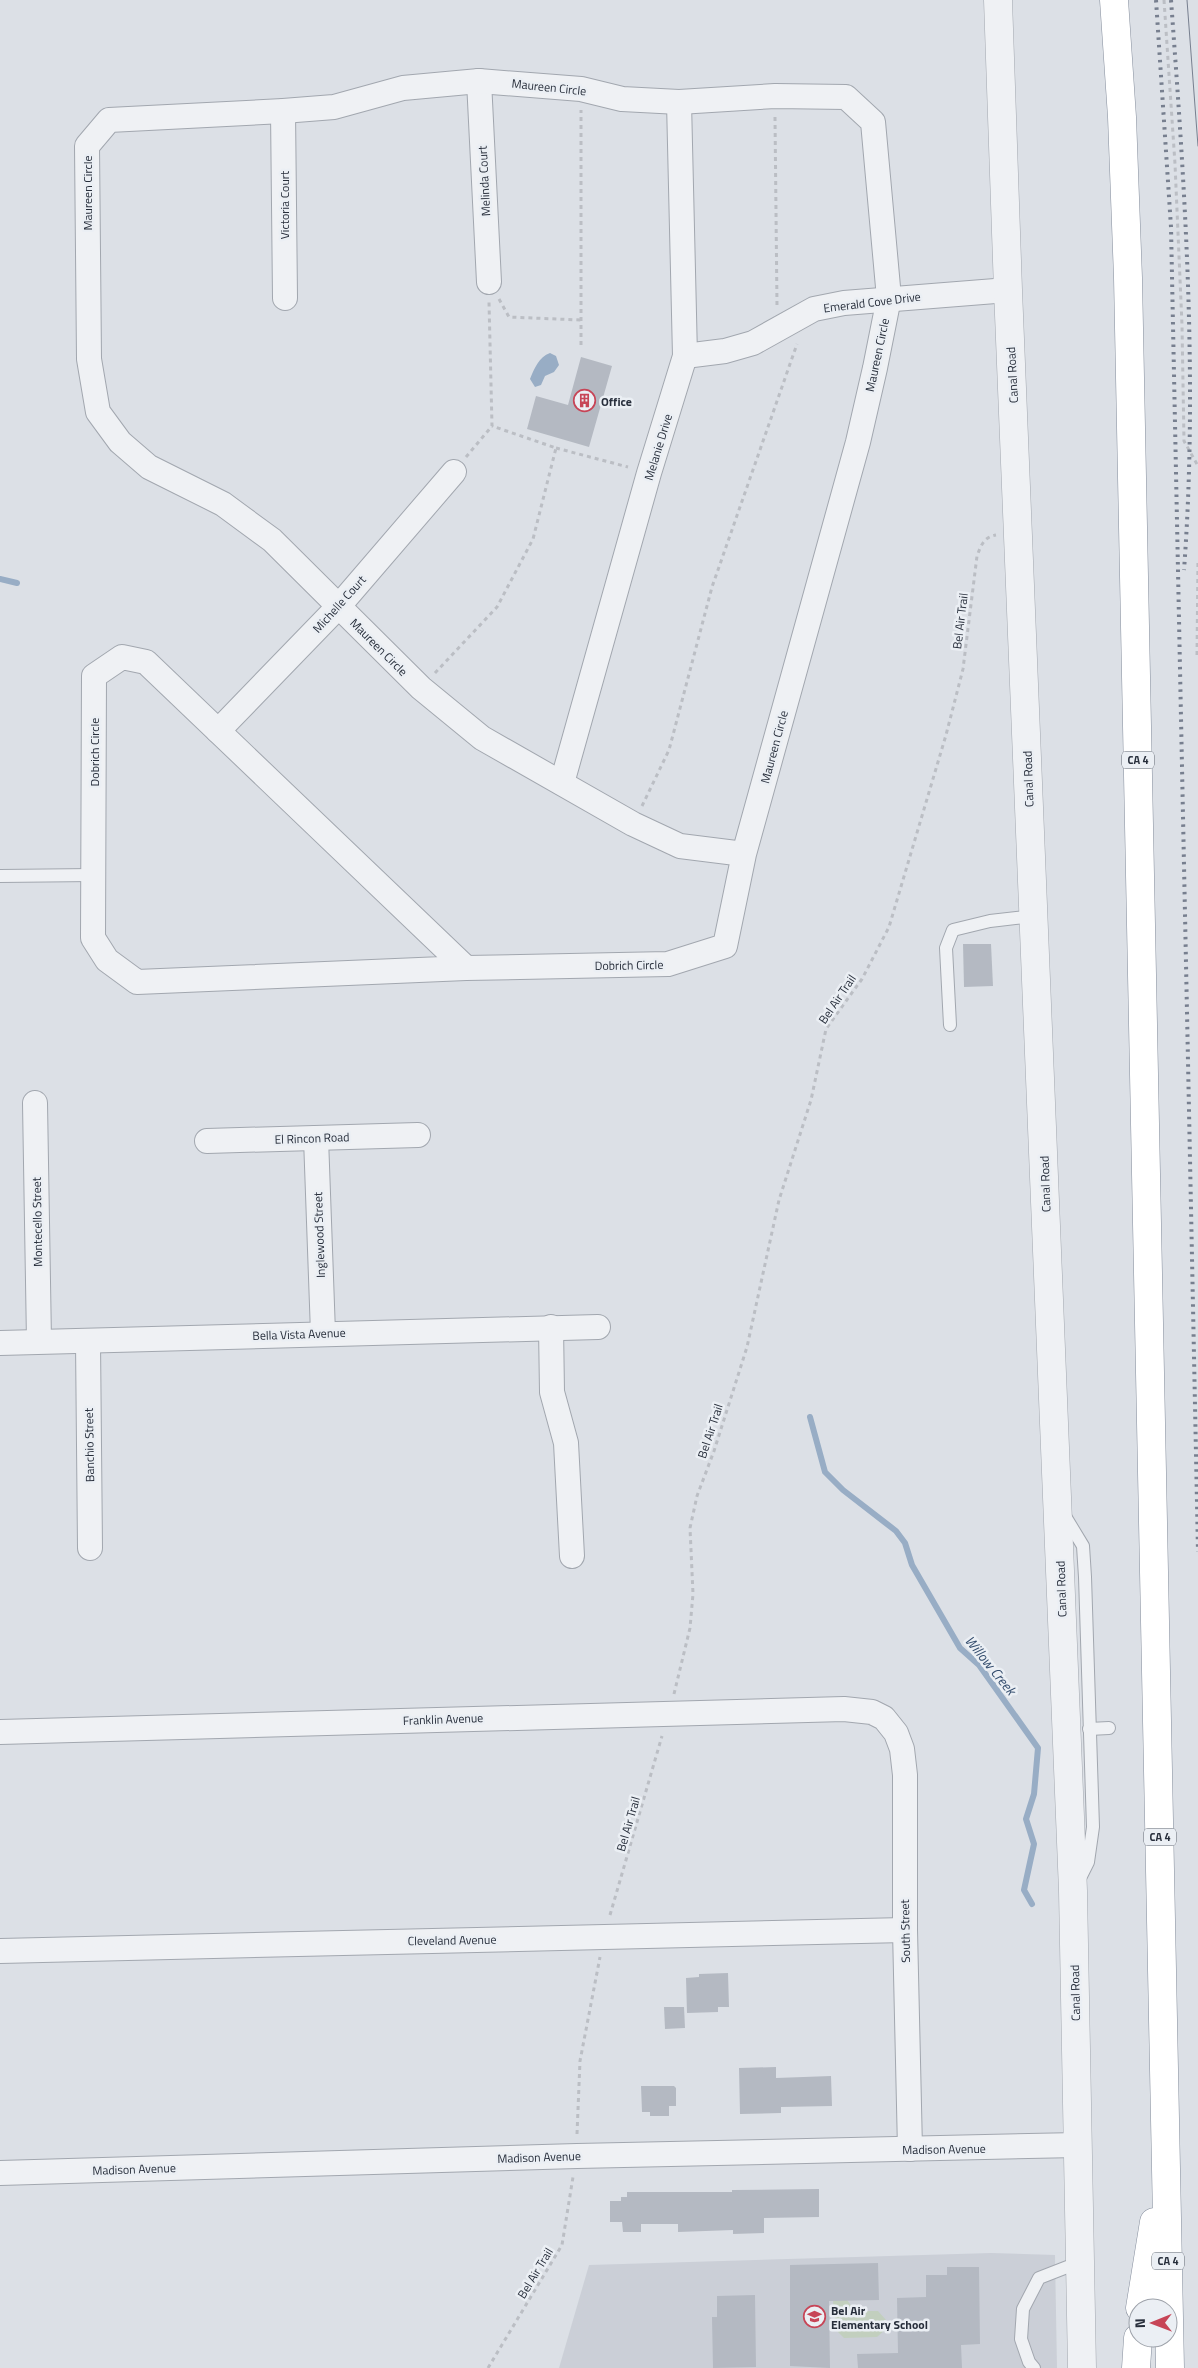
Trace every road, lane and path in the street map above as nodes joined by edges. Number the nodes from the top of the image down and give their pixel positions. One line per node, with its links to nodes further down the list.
1 (998, 0): 10 (street, Canal Road)
2 (1114, 0): 61 (highway, CA 4)
3 (1164, 0): 20 (path)
4 (479, 81): 5 (street, Maureen Circle); 8 (street, Maureen Circle); 9 (street, Melinda Court)
5 (581, 89): 7 (street, Maureen Circle); 14 (path)
6 (775, 96): 7 (street, Maureen Circle); 12 (street, Maureen Circle); 15 (path)
7 (679, 102): 17 (street, Melanie Drive)
8 (283, 112): 11 (street, Victoria Court); 25 (street, Maureen Circle)
9 (489, 282): 14 (path); 18 (path)
10 (1008, 290): 12 (street, Emerald Cove Drive); 23 (street, Canal Road)
11 (285, 298)
12 (889, 298): 13 (street, Emerald Cove Drive); 31 (street, Maureen Circle)
13 (808, 313): 15 (street, Emerald Cove Drive); 30 (path)
14 (581, 320): 16 (path)
15 (777, 328): 17 (street, Emerald Cove Drive)
16 (581, 345)
17 (685, 356): 22 (street, Melanie Drive)
18 (492, 426): 19 (path); 21 (path)
19 (556, 448): 22 (path); 27 (path)
20 (1198, 466)
21 (454, 472): 25 (street, Michelle Court)
22 (649, 473): 29 (street, Melanie Drive)
23 (1018, 531): 34 (street, Canal Road); 50 (path, Bel Air Trail)
24 (1198, 559): 26 (path)
25 (338, 607): 27 (street, Maureen Circle); 28 (street, Michelle Court)
26 (1197, 655)
27 (421, 688): 29 (street, Maureen Circle)
28 (218, 731): 32 (street, Dobrich Circle); 35 (street, Dobrich Circle)
29 (562, 783): 30 (street, Maureen Circle)
30 (633, 824): 31 (street, Maureen Circle)
31 (744, 854): 35 (street, Dobrich Circle)
32 (93, 875): 33 (lane); 35 (street, Dobrich Circle)
33 (0, 876)
34 (1034, 916): 36 (lane); 47 (street, Canal Road)
35 (466, 968)
36 (950, 1025)
37 (35, 1103): 44 (street, Montecello Street)
38 (418, 1135): 39 (street, El Rincon Road)
39 (316, 1138): 40 (street, El Rincon Road); 43 (street, Inglewood Street)
40 (207, 1140)
41 (551, 1326): 42 (street, Bella Vista Avenue); 43 (street, Bella Vista Avenue); 49 (street)
42 (598, 1326)
43 (323, 1333): 45 (street, Bella Vista Avenue)
44 (39, 1341): 45 (street, Bella Vista Avenue); 46 (street, Bella Vista Avenue)
45 (88, 1342): 48 (street, Banchio Street)
46 (0, 1343)
47 (1058, 1505): 53 (lane); 55 (street, Canal Road)
48 (90, 1548)
49 (572, 1556)
50 (669, 1712): 51 (street, Franklin Avenue); 54 (street, Franklin Avenue); 57 (path, Bel Air Trail)
51 (884, 1718): 56 (street, South Street)
52 (1109, 1728): 53 (lane)
53 (1089, 1729): 55 (lane)
54 (0, 1732)
55 (1073, 1891): 59 (street, Canal Road)
56 (905, 1930): 57 (street, Cleveland Avenue); 60 (street, South Street)
57 (604, 1937): 58 (street, Cleveland Avenue); 62 (path, Bel Air Trail)
58 (0, 1951)
59 (1078, 2145): 60 (street, Madison Avenue); 64 (street, Canal Road)
60 (910, 2149): 62 (street, Madison Avenue)
61 (1166, 2154): 65 (highway); 71 (highway, CA 4)
62 (577, 2156): 63 (street, Madison Avenue); 67 (path, Bel Air Trail)
63 (0, 2173)
64 (1080, 2262): 68 (lane); 69 (street, Canal Road)
65 (1142, 2298)
66 (1137, 2348): 70 (highway)
67 (488, 2368)
68 (1034, 2368)
69 (1082, 2368)
70 (1136, 2368)
71 (1170, 2368)

